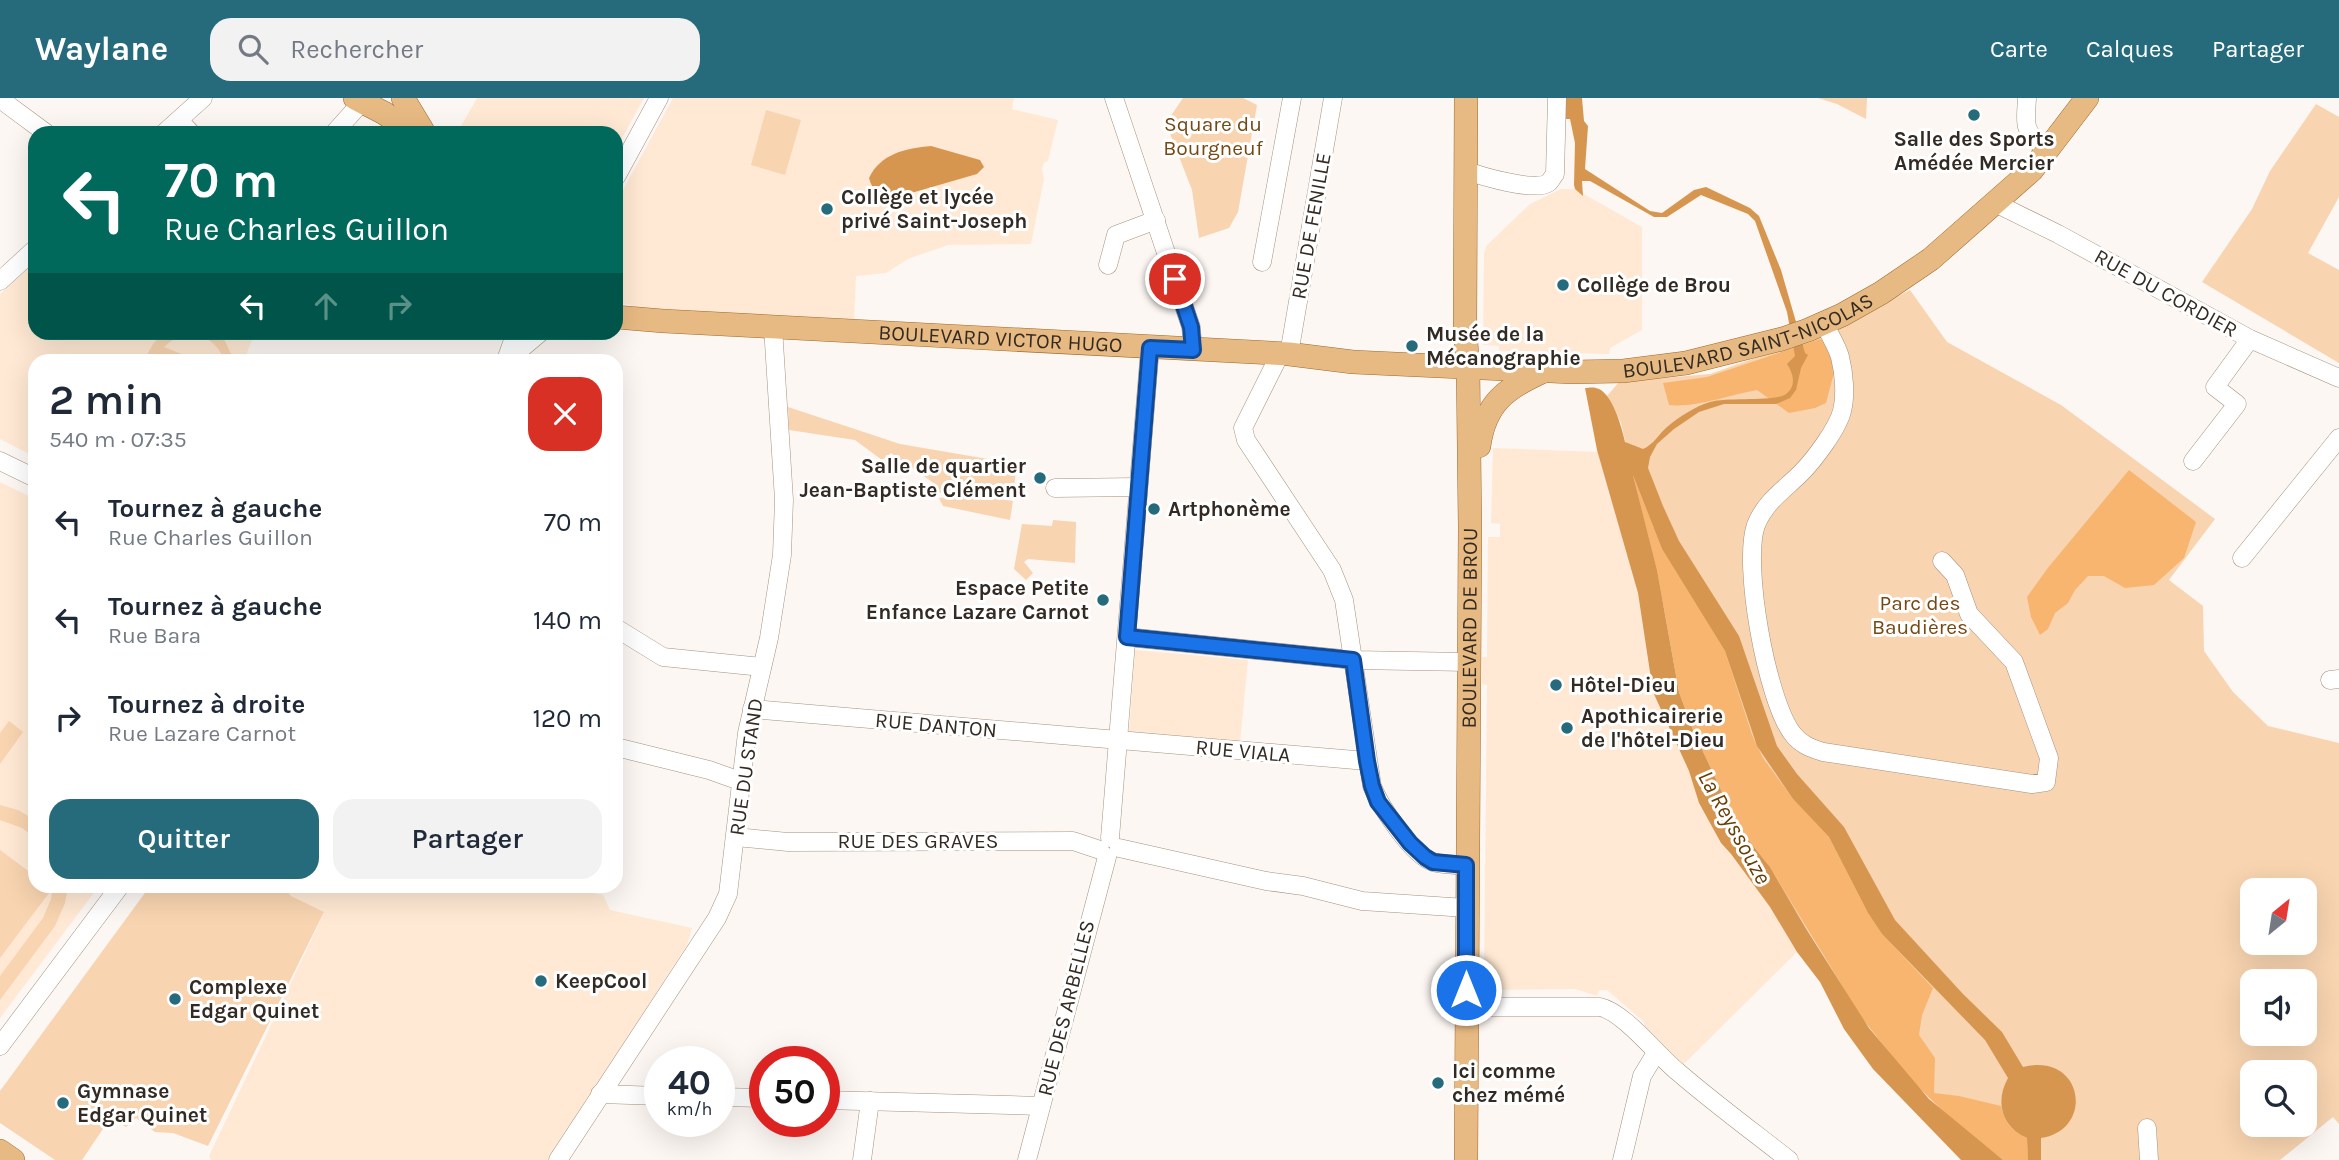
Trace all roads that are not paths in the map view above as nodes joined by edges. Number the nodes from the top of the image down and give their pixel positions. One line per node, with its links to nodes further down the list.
1 (203, 98): 15 (street)
2 (404, 98): 18 (main road)
3 (659, 98): 20 (street)
4 (1114, 98): 23 (street)
5 (1292, 98): 25 (street)
6 (1334, 98): 36 (street, RUE DE FENILLE)
7 (1466, 98): 21 (main road, BOULEVARD DE BROU)
8 (1557, 98): 21 (street)
9 (2027, 98): 19 (street)
10 (2074, 98): 19 (main road, BOULEVARD SAINT-NICOLAS)
11 (2087, 98): 22 (main road, BOULEVARD SAINT-NICOLAS)
12 (1, 99): 14 (street)
13 (359, 100): 16 (street); 17 (main road)
14 (37, 126)
15 (185, 126)
16 (339, 126)
17 (411, 126)
18 (417, 126)
19 (2040, 144): 22 (main road, BOULEVARD SAINT-NICOLAS)
20 (623, 164)
21 (1465, 170): 37 (main road, BOULEVARD DE BROU)
22 (1995, 203): 29 (main road, BOULEVARD SAINT-NICOLAS); 31 (street, RUE DU CORDIER)
23 (1156, 220): 26 (street); 34 (street)
24 (28, 255): 27 (street)
25 (1262, 262)
26 (1108, 265)
27 (0, 281)
28 (623, 317): 30 (main road, BOULEVARD VICTOR HUGO)
29 (1824, 323): 38 (main road, BOULEVARD SAINT-NICOLAS); 48 (street)
30 (773, 327): 33 (main road, BOULEVARD VICTOR HUGO); 53 (street, RUE DU STAND)
31 (2250, 339): 39 (street, RUE DU CORDIER); 42 (street)
32 (531, 340): 35 (street)
33 (1150, 348): 34 (main road, BOULEVARD VICTOR HUGO); 44 (street, RUE DES ARBELLES)
34 (1193, 350): 36 (main road, BOULEVARD VICTOR HUGO)
35 (514, 354)
36 (1284, 354): 37 (main road, BOULEVARD VICTOR HUGO); 51 (street, RUE DE FENILLE)
37 (1468, 367): 38 (main road, BOULEVARD SAINT-NICOLAS); 46 (main road, BOULEVARD DE BROU)
38 (1546, 370): 46 (main road)
39 (2339, 378)
40 (2339, 438): 47 (street)
41 (0, 461): 43 (street)
42 (2193, 461)
43 (28, 475)
44 (1138, 487): 45 (street); 50 (street, RUE DES ARBELLES)
45 (1055, 488)
46 (1470, 528): 52 (main road, BOULEVARD DE BROU)
47 (2242, 558)
48 (1942, 561)
49 (623, 632): 53 (street)
50 (1127, 637): 51 (street); 55 (street, RUE DES ARBELLES)
51 (1353, 660): 52 (street); 57 (street)
52 (1468, 662): 61 (main road, BOULEVARD DE BROU)
53 (762, 667): 54 (street, RUE DU STAND)
54 (752, 709): 55 (street, RUE DANTON); 58 (street, RUE DU STAND)
55 (1119, 741): 57 (street, RUE VIALA); 60 (street, RUE DES ARBELLES)
56 (623, 749): 58 (street)
57 (1367, 761): 61 (street)
58 (740, 781): 59 (street, RUE DU STAND)
59 (736, 837): 60 (street, RUE DES GRAVES); 67 (street, RUE DU STAND)
60 (1109, 848): 63 (street, RUE DES GRAVES); 71 (street, RUE DES ARBELLES)
61 (1466, 865): 63 (main road, BOULEVARD DE BROU)
62 (115, 893): 65 (street)
63 (1466, 908): 64 (main road, BOULEVARD DE BROU)
64 (1466, 1007): 66 (street); 78 (main road, BOULEVARD DE BROU)
65 (0, 1046)
66 (1656, 1053): 79 (street); 80 (street)
67 (600, 1094): 68 (street); 75 (street, RUE DU STAND)
68 (644, 1095)
69 (840, 1100): 70 (street)
70 (870, 1101): 71 (street); 76 (street)
71 (1041, 1106): 77 (street, RUE DES ARBELLES)
72 (2147, 1128): 81 (street)
73 (0, 1151): 74 (main road)
74 (13, 1160)
75 (558, 1160)
76 (862, 1160)
77 (1027, 1160)
78 (1465, 1160)
79 (1622, 1160)
80 (1790, 1160)
81 (2149, 1160)

